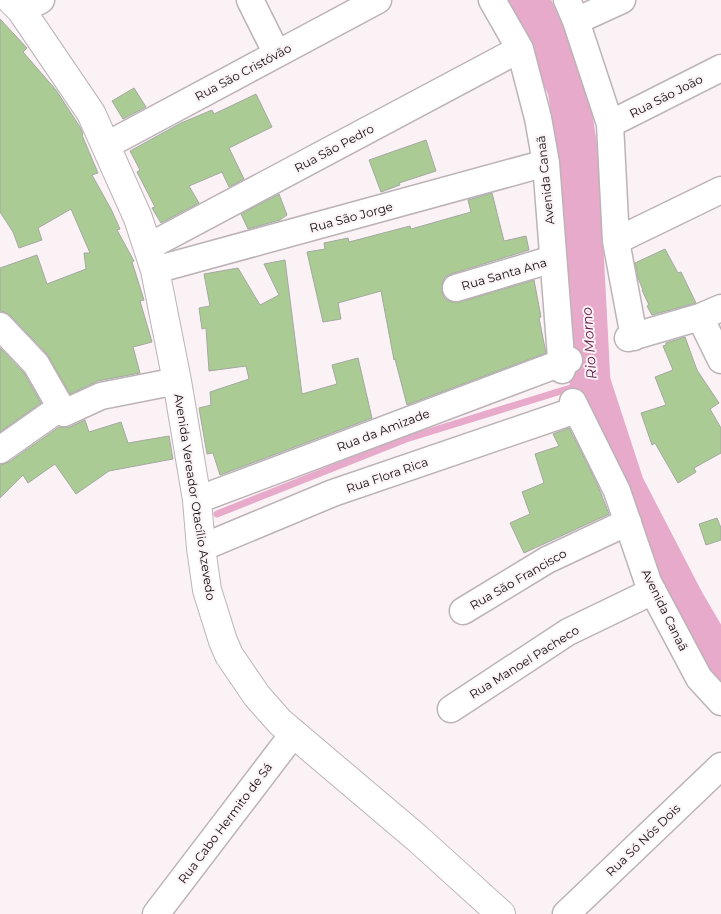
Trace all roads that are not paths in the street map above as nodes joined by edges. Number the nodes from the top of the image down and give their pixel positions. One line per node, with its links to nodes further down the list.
1 (250, 0): 8 (street)
2 (492, 0): 7 (street, Avenida Canaã)
3 (622, 0): 6 (street)
4 (24, 3): 11 (main road, Avenida Vereador Otacílio Azevedo)
5 (366, 3): 8 (street, Rua São Cristóvão)
6 (572, 10): 10 (street)
7 (520, 50): 12 (street, Avenida Canaã); 15 (street, Rua São Pedro)
8 (277, 54): 11 (street, Rua São Cristóvão)
9 (721, 68): 10 (street, Rua São João)
10 (610, 124): 14 (street)
11 (107, 146): 15 (main road, Avenida Vereador Otacílio Azevedo)
12 (546, 163): 15 (street, Rua São Jorge); 16 (street, Avenida Canaã)
13 (721, 190): 14 (street)
14 (616, 241): 18 (street)
15 (151, 259): 22 (main road, Avenida Vereador Otacílio Azevedo)
16 (553, 260): 17 (street, Rua Santa Ana); 21 (street, Avenida Canaã)
17 (456, 288)
18 (710, 312): 20 (street)
19 (0, 326): 24 (street)
20 (721, 360)
21 (564, 365): 26 (street, Rua da Amizade)
22 (177, 381): 24 (street); 26 (main road, Avenida Vereador Otacílio Azevedo)
23 (574, 406): 27 (street, Avenida Canaã); 28 (street, Rua Flora Rica)
24 (61, 407): 25 (street)
25 (0, 450)
26 (197, 500): 28 (main road, Avenida Vereador Otacílio Azevedo)
27 (628, 522): 29 (street, Avenida Canaã); 30 (street, Rua São Francisco)
28 (201, 548): 33 (main road, Avenida Vereador Otacílio Azevedo)
29 (653, 592): 31 (street, Avenida Canaã); 32 (street, Rua Manoel Pacheco)
30 (463, 611)
31 (721, 702)
32 (451, 709)
33 (294, 733): 35 (street, Rua Cabo Hermito de Sá); 36 (main road, Avenida Vereador Otacílio Azevedo)
34 (721, 766): 37 (street, Rua Só Nós Dois)
35 (156, 914)
36 (501, 914)
37 (566, 914)

